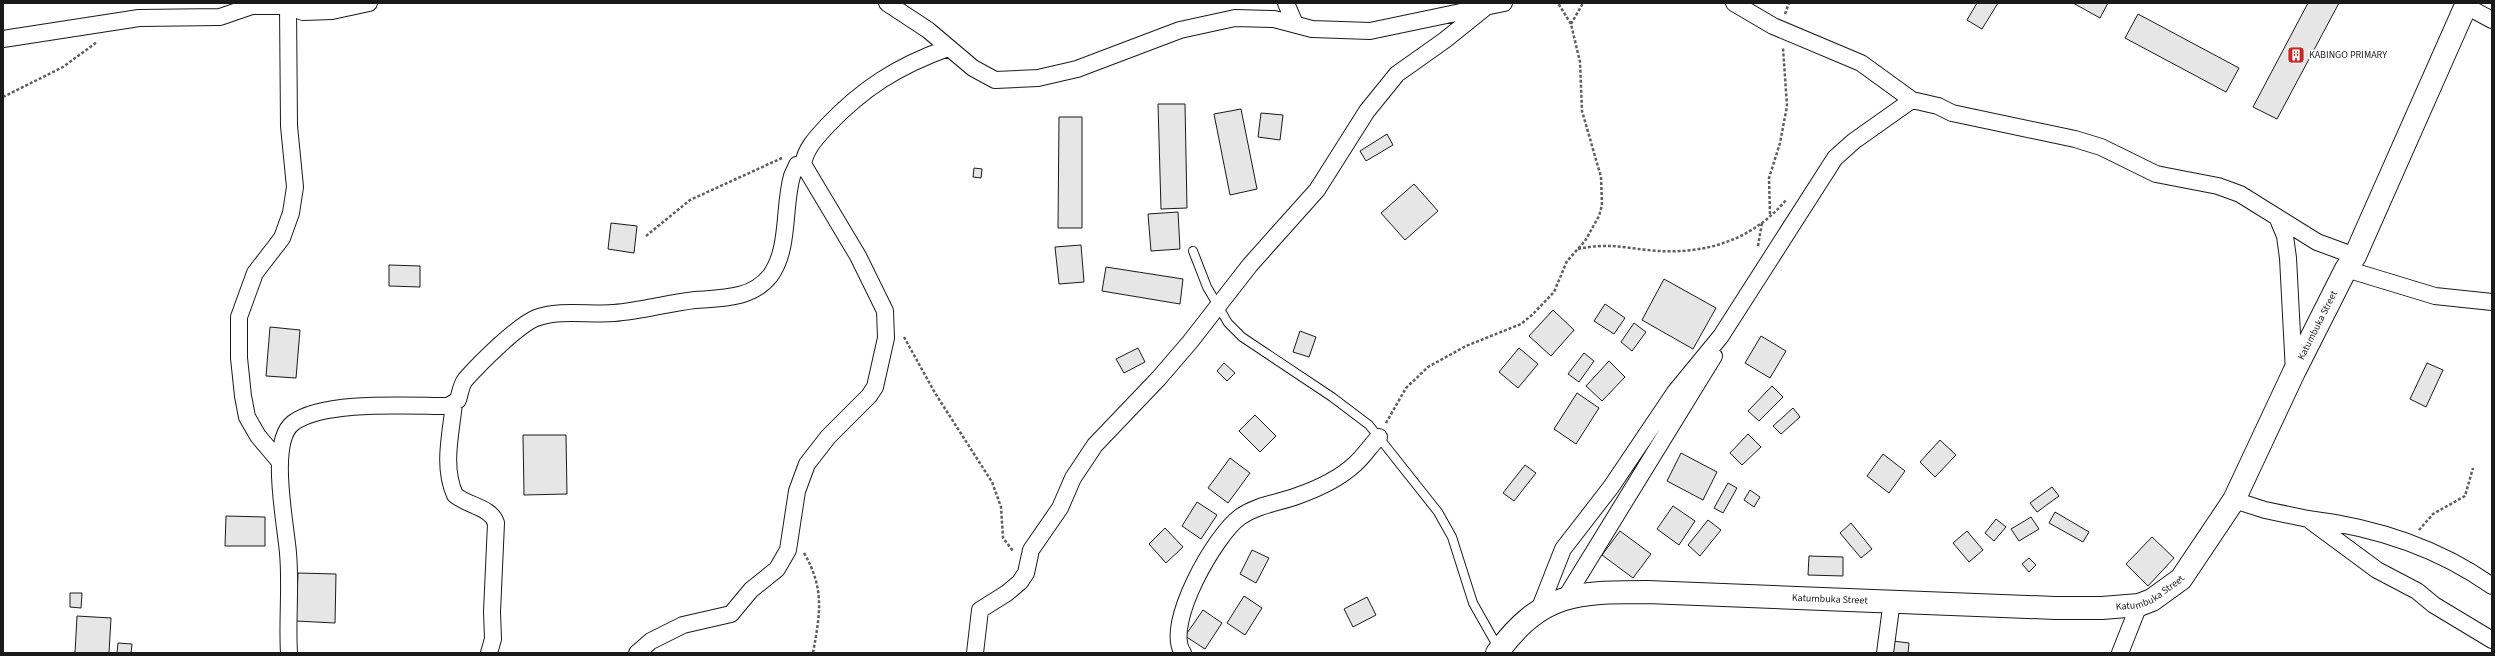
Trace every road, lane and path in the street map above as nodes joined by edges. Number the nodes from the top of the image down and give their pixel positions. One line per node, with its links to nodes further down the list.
1 (369, 3): 9 (street)
2 (887, 3): 17 (street)
3 (1286, 3): 12 (street)
4 (1504, 3): 10 (street)
5 (1558, 3): 13 (path)
6 (1583, 3): 13 (path)
7 (1734, 3): 14 (street)
8 (2466, 4): 11 (street); 28 (main road, Katumbuka Street)
9 (288, 6): 15 (street); 35 (street)
10 (1486, 7): 12 (street); 30 (street)
11 (2492, 20)
12 (1295, 24): 17 (street)
13 (1571, 24): 26 (path)
14 (1783, 30): 19 (street); 23 (path)
15 (3, 39)
16 (100, 40): 18 (path)
17 (948, 48): 21 (street)
18 (3, 97)
19 (1912, 100): 24 (street); 43 (street); 46 (street)
20 (785, 156): 25 (path)
21 (803, 164): 33 (street); 39 (street)
22 (1790, 196): 23 (path)
23 (1770, 214): 26 (path)
24 (2278, 219): 28 (street); 32 (street)
25 (646, 236)
26 (1577, 249): 34 (path)
27 (1193, 251): 30 (lane)
28 (2350, 262): 29 (street); 32 (main road, Katumbuka Street)
29 (2492, 302)
30 (1217, 307): 34 (lane); 41 (street)
31 (903, 335): 41 (path)
32 (2294, 372): 37 (main road, Katumbuka Street)
33 (454, 403): 35 (street); 50 (street)
34 (1379, 437): 48 (lane); 54 (street)
35 (280, 462): 49 (street)
36 (2473, 468): 40 (path)
37 (2234, 500): 38 (street); 45 (main road, Katumbuka Street)
38 (2308, 519): 40 (street); 47 (street)
39 (791, 537): 51 (street); 52 (path)
40 (2410, 543): 42 (street)
41 (1027, 563): 53 (street)
42 (2492, 586)
43 (1566, 597): 44 (main road, Katumbuka Street); 46 (main road, Katumbuka Street)
44 (1892, 600): 45 (main road, Katumbuka Street); 55 (street)
45 (2139, 605): 56 (street)
46 (1538, 610): 48 (main road, Katumbuka Street)
47 (2492, 640)
48 (1498, 651)
49 (289, 653)
50 (489, 653)
51 (637, 653)
52 (813, 653)
53 (975, 653)
54 (1183, 653)
55 (1885, 653)
56 (2120, 653)

